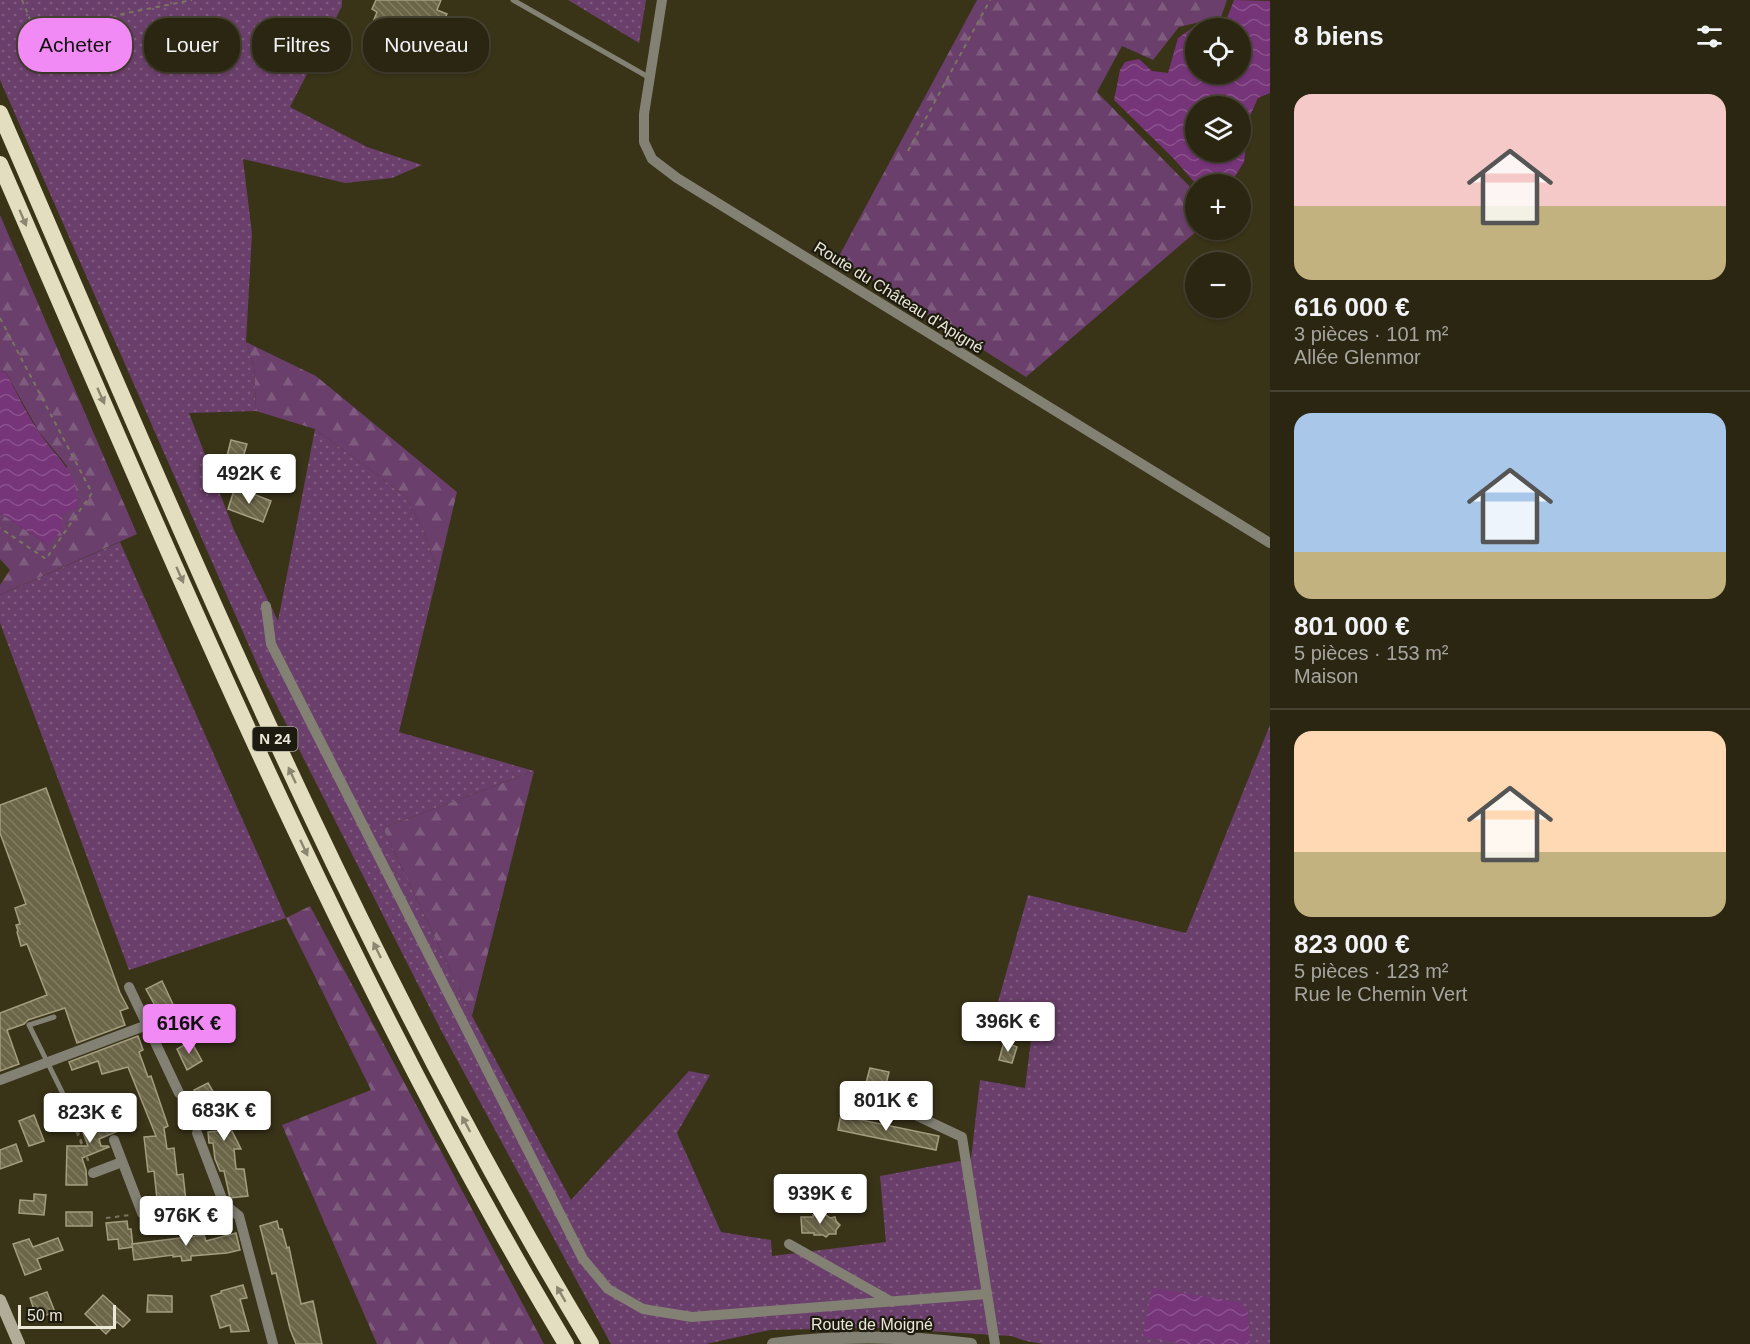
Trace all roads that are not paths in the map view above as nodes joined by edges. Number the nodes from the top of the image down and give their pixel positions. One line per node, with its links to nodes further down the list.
1 (513, 0): 3 (lane)
2 (662, 0): 3 (street, Route du Château d'Apigné)
3 (650, 78): 6 (street, Route du Château d'Apigné)
4 (0, 113): 28 (highway, N 24, one-way to 4)
5 (0, 164): 27 (highway, N 24, one-way to 27)
6 (1270, 543)
7 (266, 606): 24 (street)
8 (129, 987): 10 (street)
9 (54, 1017): 11 (lane)
10 (147, 1025): 11 (street); 13 (street)
11 (48, 1061): 12 (street); 14 (lane)
12 (0, 1080)
13 (179, 1093)
14 (64, 1098)
15 (909, 1112): 22 (street)
16 (197, 1133): 20 (street)
17 (114, 1140): 18 (street)
18 (122, 1162): 19 (street); 20 (street)
19 (93, 1173)
20 (224, 1204): 26 (street)
21 (789, 1244): 24 (street)
22 (987, 1294): 24 (street); 31 (street)
23 (0, 1300): 25 (main road)
24 (892, 1302)
25 (19, 1344)
26 (273, 1344)
27 (566, 1344)
28 (591, 1344)
29 (773, 1344): 30 (street, Route de Moigné)
30 (971, 1344)
31 (995, 1344)

